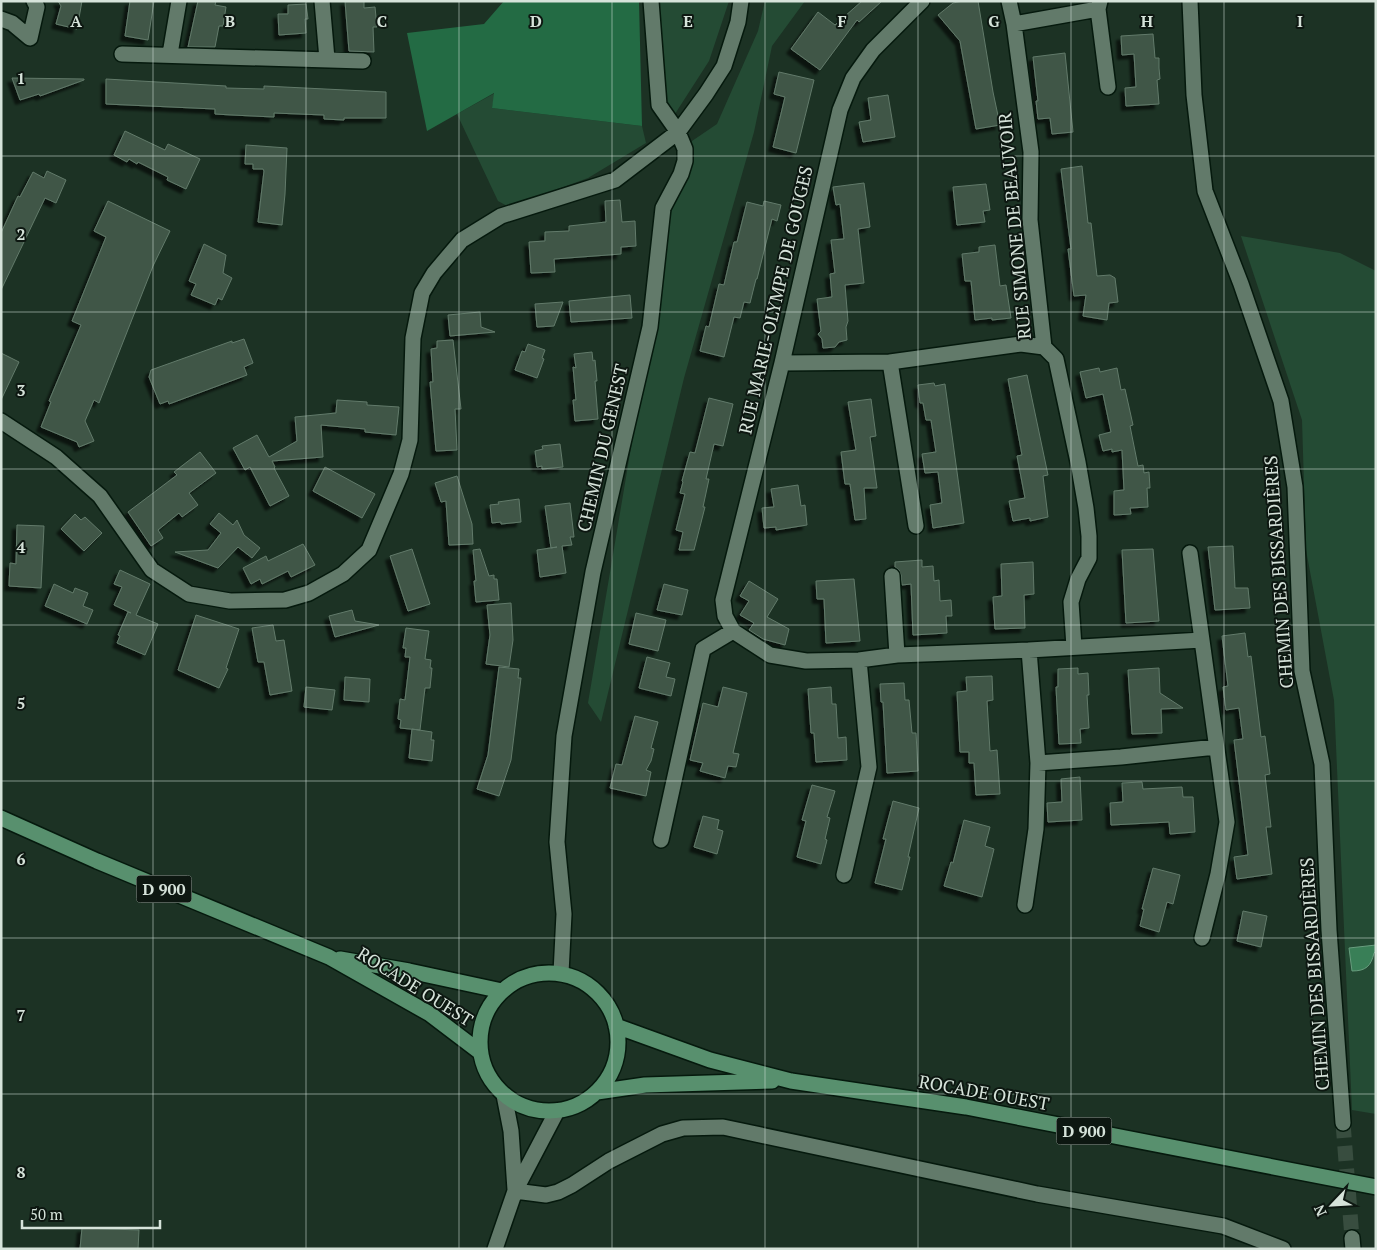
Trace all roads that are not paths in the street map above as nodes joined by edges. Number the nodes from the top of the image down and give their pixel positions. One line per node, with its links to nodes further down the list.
1 (34, 1): 10 (street)
2 (180, 1): 13 (street)
3 (322, 1): 14 (street)
4 (651, 1): 17 (street, CHEMIN DU GENEST)
5 (741, 1): 17 (street)
6 (922, 1): 20 (street, RUE MARIE-OLYMPE DE GOUGES)
7 (1010, 1): 11 (street, RUE SIMONE DE BEAUVOIR)
8 (1190, 1): 47 (street, CHEMIN DES BISSARDIÈRES)
9 (1099, 5): 11 (street); 16 (street)
10 (1, 19)
11 (1014, 24): 18 (street, RUE SIMONE DE BEAUVOIR)
12 (122, 54): 13 (street)
13 (170, 54): 14 (street)
14 (327, 59): 15 (street)
15 (363, 61)
16 (1108, 87)
17 (678, 132): 21 (street); 39 (street, CHEMIN DU GENEST)
18 (1044, 347): 19 (street); 27 (street, RUE SIMONE DE BEAUVOIR)
19 (890, 362): 20 (street); 22 (street)
20 (782, 364): 25 (street, RUE MARIE-OLYMPE DE GOUGES)
21 (1, 421)
22 (916, 526)
23 (1190, 553): 26 (street)
24 (892, 576): 29 (street)
25 (733, 631): 30 (street); 34 (street)
26 (1202, 640): 27 (street); 31 (street)
27 (1074, 647): 28 (street)
28 (1029, 650): 29 (street); 32 (street)
29 (897, 655): 30 (street)
30 (859, 660): 35 (street)
31 (1216, 747): 32 (street); 37 (street)
32 (1038, 763): 36 (street)
33 (1, 818): 38 (main road, ROCADE OUEST / D 900)
34 (661, 840)
35 (844, 875)
36 (1025, 905)
37 (1202, 938)
38 (329, 957): 40 (main road, ROCADE OUEST / D 900); 42 (main road, ROCADE OUEST / D 900)
39 (561, 973): 40 (main road); 41 (main road)
40 (502, 990): 42 (main road)
41 (616, 1026): 43 (main road, ROCADE OUEST / D 900); 44 (main road)
42 (480, 1052): 45 (main road)
43 (791, 1081): 44 (main road, ROCADE OUEST / D 900); 48 (main road, ROCADE OUEST / D 900)
44 (597, 1092): 46 (main road)
45 (504, 1095): 46 (main road); 49 (street)
46 (557, 1111): 49 (street)
47 (1343, 1123)
48 (1376, 1188)
49 (515, 1191): 50 (street); 51 (street)
50 (496, 1249)
51 (1283, 1249)

